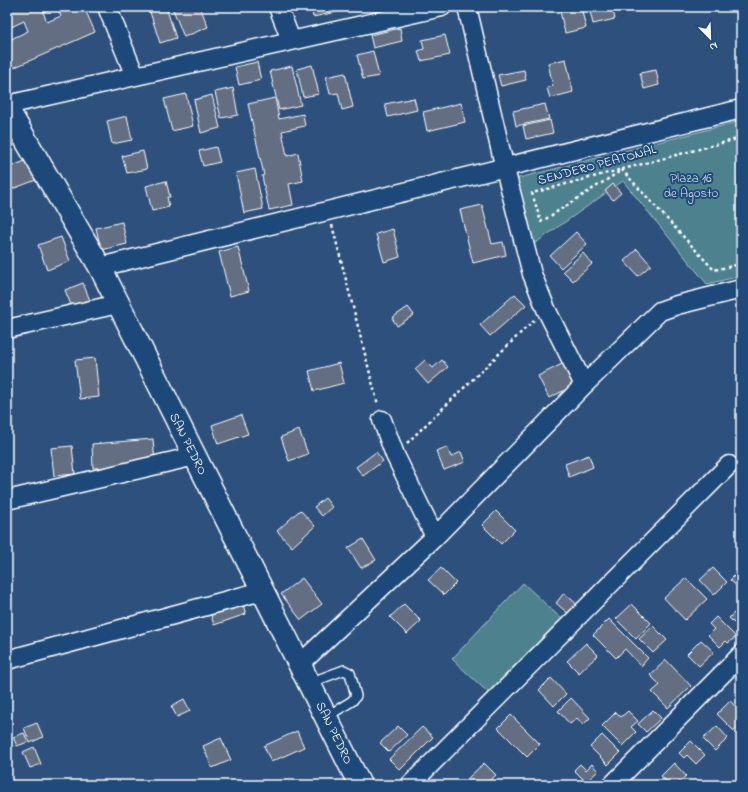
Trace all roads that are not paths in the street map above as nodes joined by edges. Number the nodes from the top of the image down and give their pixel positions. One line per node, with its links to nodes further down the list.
1 (107, 7): 6 (street)
2 (278, 7): 5 (street)
3 (442, 7): 5 (street)
4 (467, 7): 10 (street)
5 (291, 40): 6 (street)
6 (135, 76): 7 (street)
7 (7, 105)
8 (7, 108): 11 (main road, SAN PEDRO)
9 (741, 109): 10 (street)
10 (505, 168): 11 (street); 15 (street)
11 (100, 267): 13 (main road, SAN PEDRO)
12 (741, 289): 15 (street)
13 (118, 304): 14 (street); 17 (main road, SAN PEDRO)
14 (7, 329)
15 (584, 385): 20 (street)
16 (382, 420): 20 (street)
17 (195, 456): 19 (street); 21 (main road, SAN PEDRO)
18 (729, 465): 27 (street)
19 (7, 500)
20 (435, 537): 24 (street)
21 (262, 591): 23 (street); 24 (main road, SAN PEDRO)
22 (741, 654): 28 (street)
23 (7, 660)
24 (304, 674): 25 (main road, SAN PEDRO); 25 (lane)
25 (326, 717): 26 (main road, SAN PEDRO)
26 (360, 785)
27 (410, 785)
28 (612, 785)

